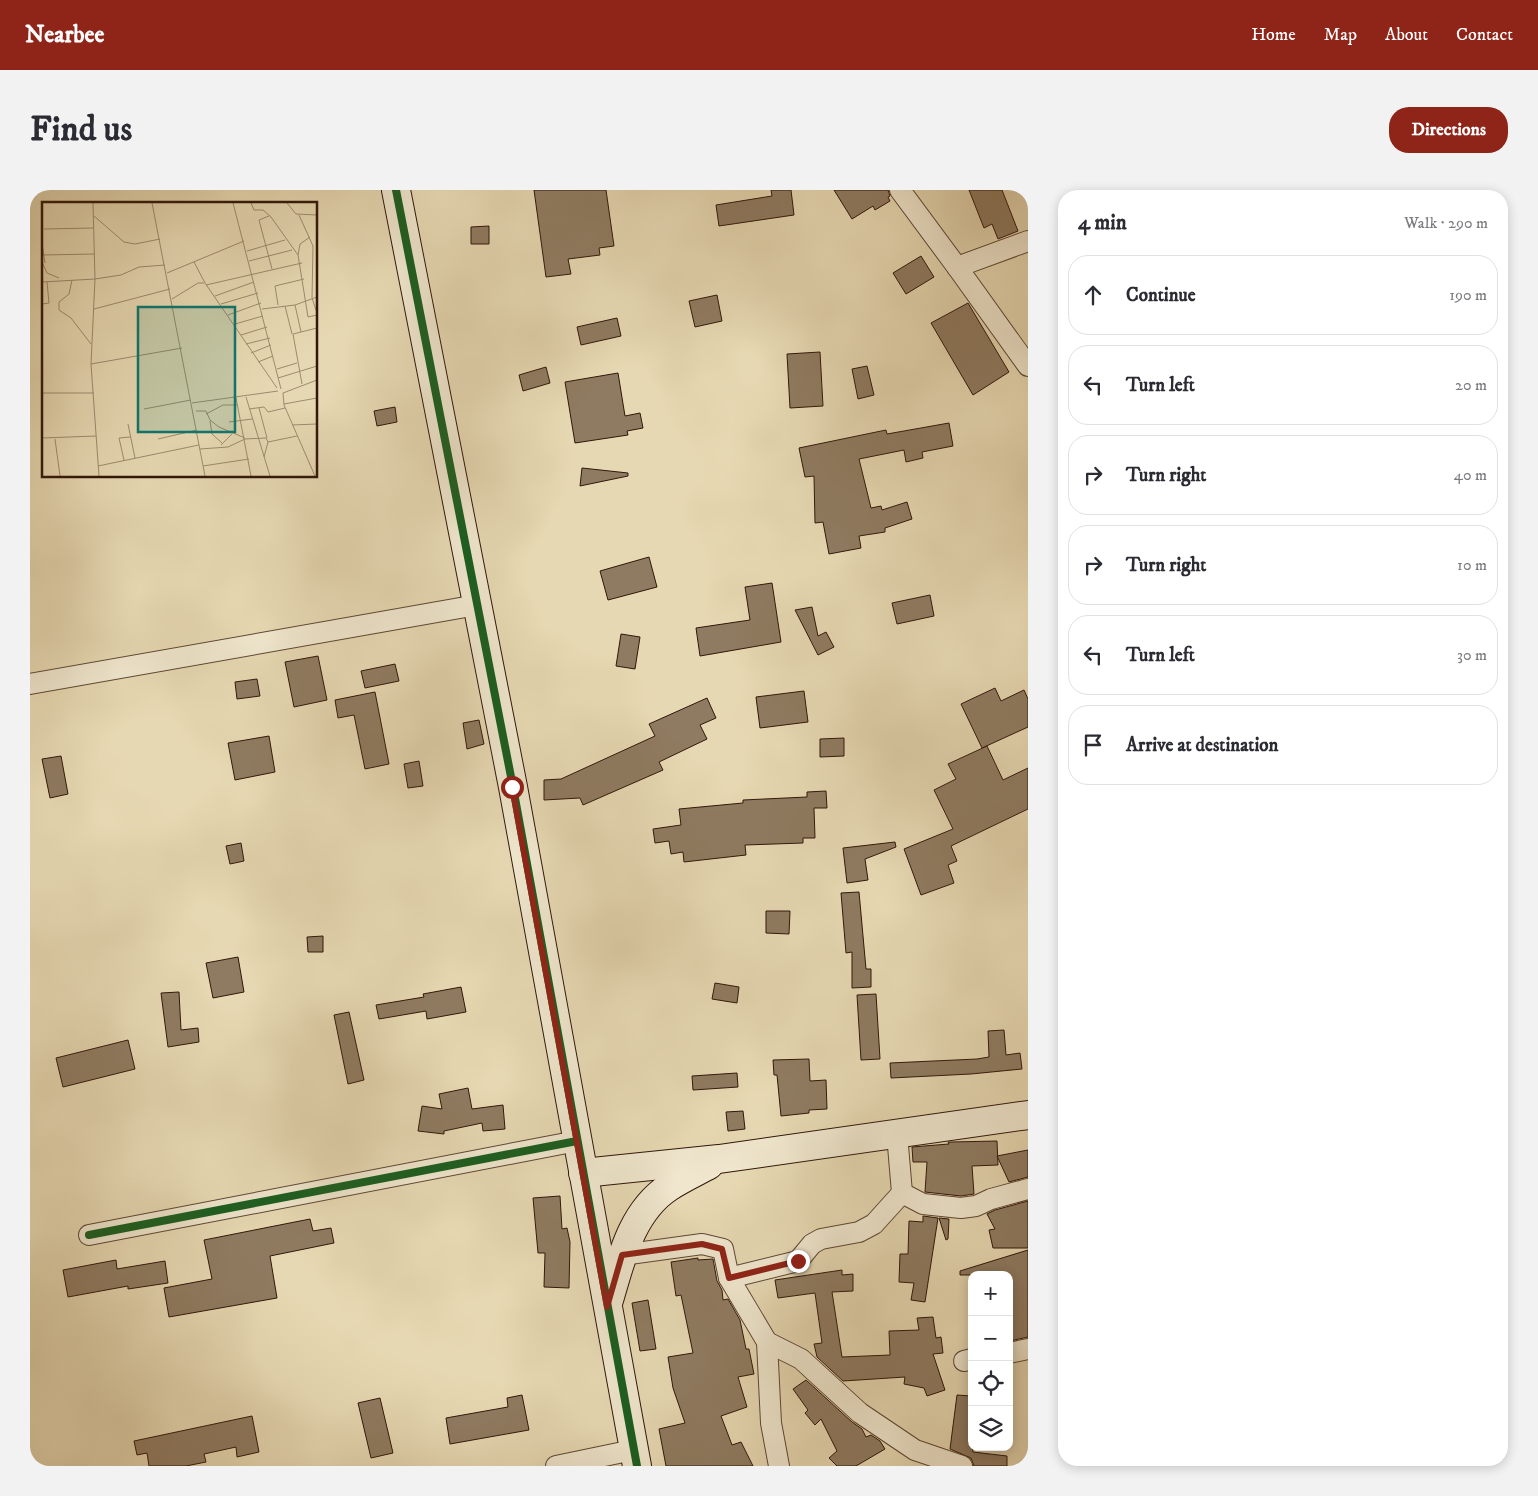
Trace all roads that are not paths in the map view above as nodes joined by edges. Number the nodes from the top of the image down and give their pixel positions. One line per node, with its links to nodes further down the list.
1 (396, 190): 6 (street)
2 (900, 190): 4 (street)
3 (1028, 241): 4 (street)
4 (957, 266): 5 (street)
5 (1027, 361)
6 (477, 605): 7 (street); 10 (street)
7 (30, 684)
8 (1028, 1115): 9 (street)
9 (897, 1134): 11 (street); 14 (street)
10 (577, 1141): 12 (street); 15 (street)
11 (719, 1159): 12 (street); 16 (street)
12 (583, 1173): 18 (street)
13 (1028, 1189): 14 (street)
14 (902, 1193): 17 (street)
15 (88, 1235)
16 (622, 1255): 17 (street); 18 (street)
17 (729, 1278): 19 (street)
18 (607, 1307): 22 (street)
19 (767, 1342): 24 (street); 25 (street)
20 (1028, 1349): 21 (street)
21 (1013, 1352)
22 (635, 1458): 23 (street)
23 (556, 1466)
24 (779, 1466)
25 (962, 1466)

